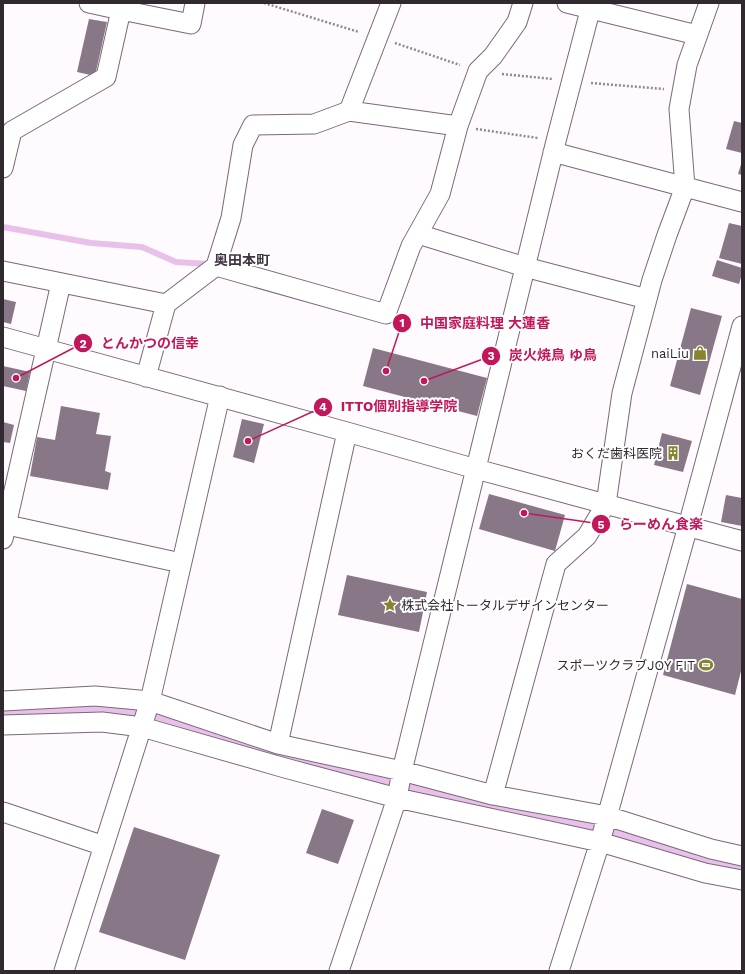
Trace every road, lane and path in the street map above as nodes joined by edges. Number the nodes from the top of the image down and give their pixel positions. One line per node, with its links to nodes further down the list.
1 (89, 3): 8 (street)
2 (194, 3): 8 (street)
3 (391, 3): 10 (street)
4 (523, 3): 11 (street)
5 (567, 3): 7 (street)
6 (709, 3): 9 (street)
7 (591, 6): 9 (street); 12 (street)
8 (122, 7): 13 (street)
9 (697, 35): 14 (street)
10 (349, 112): 11 (street); 17 (street)
11 (458, 126): 12 (path); 16 (street)
12 (554, 146): 14 (street); 18 (street)
13 (3, 168)
14 (685, 187): 15 (street); 21 (street)
15 (742, 202)
16 (418, 234): 17 (street); 18 (street)
17 (216, 266): 22 (street)
18 (525, 267): 21 (street); 29 (street)
19 (3, 271): 20 (street)
20 (61, 283): 22 (street); 25 (street)
21 (647, 299): 30 (street)
22 (166, 304): 26 (street)
23 (742, 326): 31 (street)
24 (3, 337): 25 (street)
25 (45, 349): 26 (street); 32 (street)
26 (146, 376): 27 (street)
27 (220, 396): 28 (street); 34 (street)
28 (347, 432): 29 (street); 39 (street)
29 (476, 469): 30 (street); 40 (street)
30 (606, 504): 31 (street); 41 (street)
31 (688, 526): 33 (street); 44 (street)
32 (4, 529): 34 (street)
33 (742, 541)
34 (181, 563): 36 (street)
35 (3, 701): 36 (street)
36 (150, 701): 38 (street); 39 (street)
37 (3, 725): 38 (street)
38 (142, 727): 42 (street); 46 (street)
39 (278, 744): 40 (street)
40 (402, 772): 41 (street); 42 (street)
41 (493, 795): 44 (street)
42 (397, 798): 45 (street); 50 (street)
43 (3, 812): 46 (street)
44 (607, 816): 45 (street); 47 (street)
45 (600, 842): 48 (street); 51 (street)
46 (104, 846): 49 (street)
47 (742, 856)
48 (742, 880)
49 (64, 971)
50 (339, 971)
51 (559, 971)

